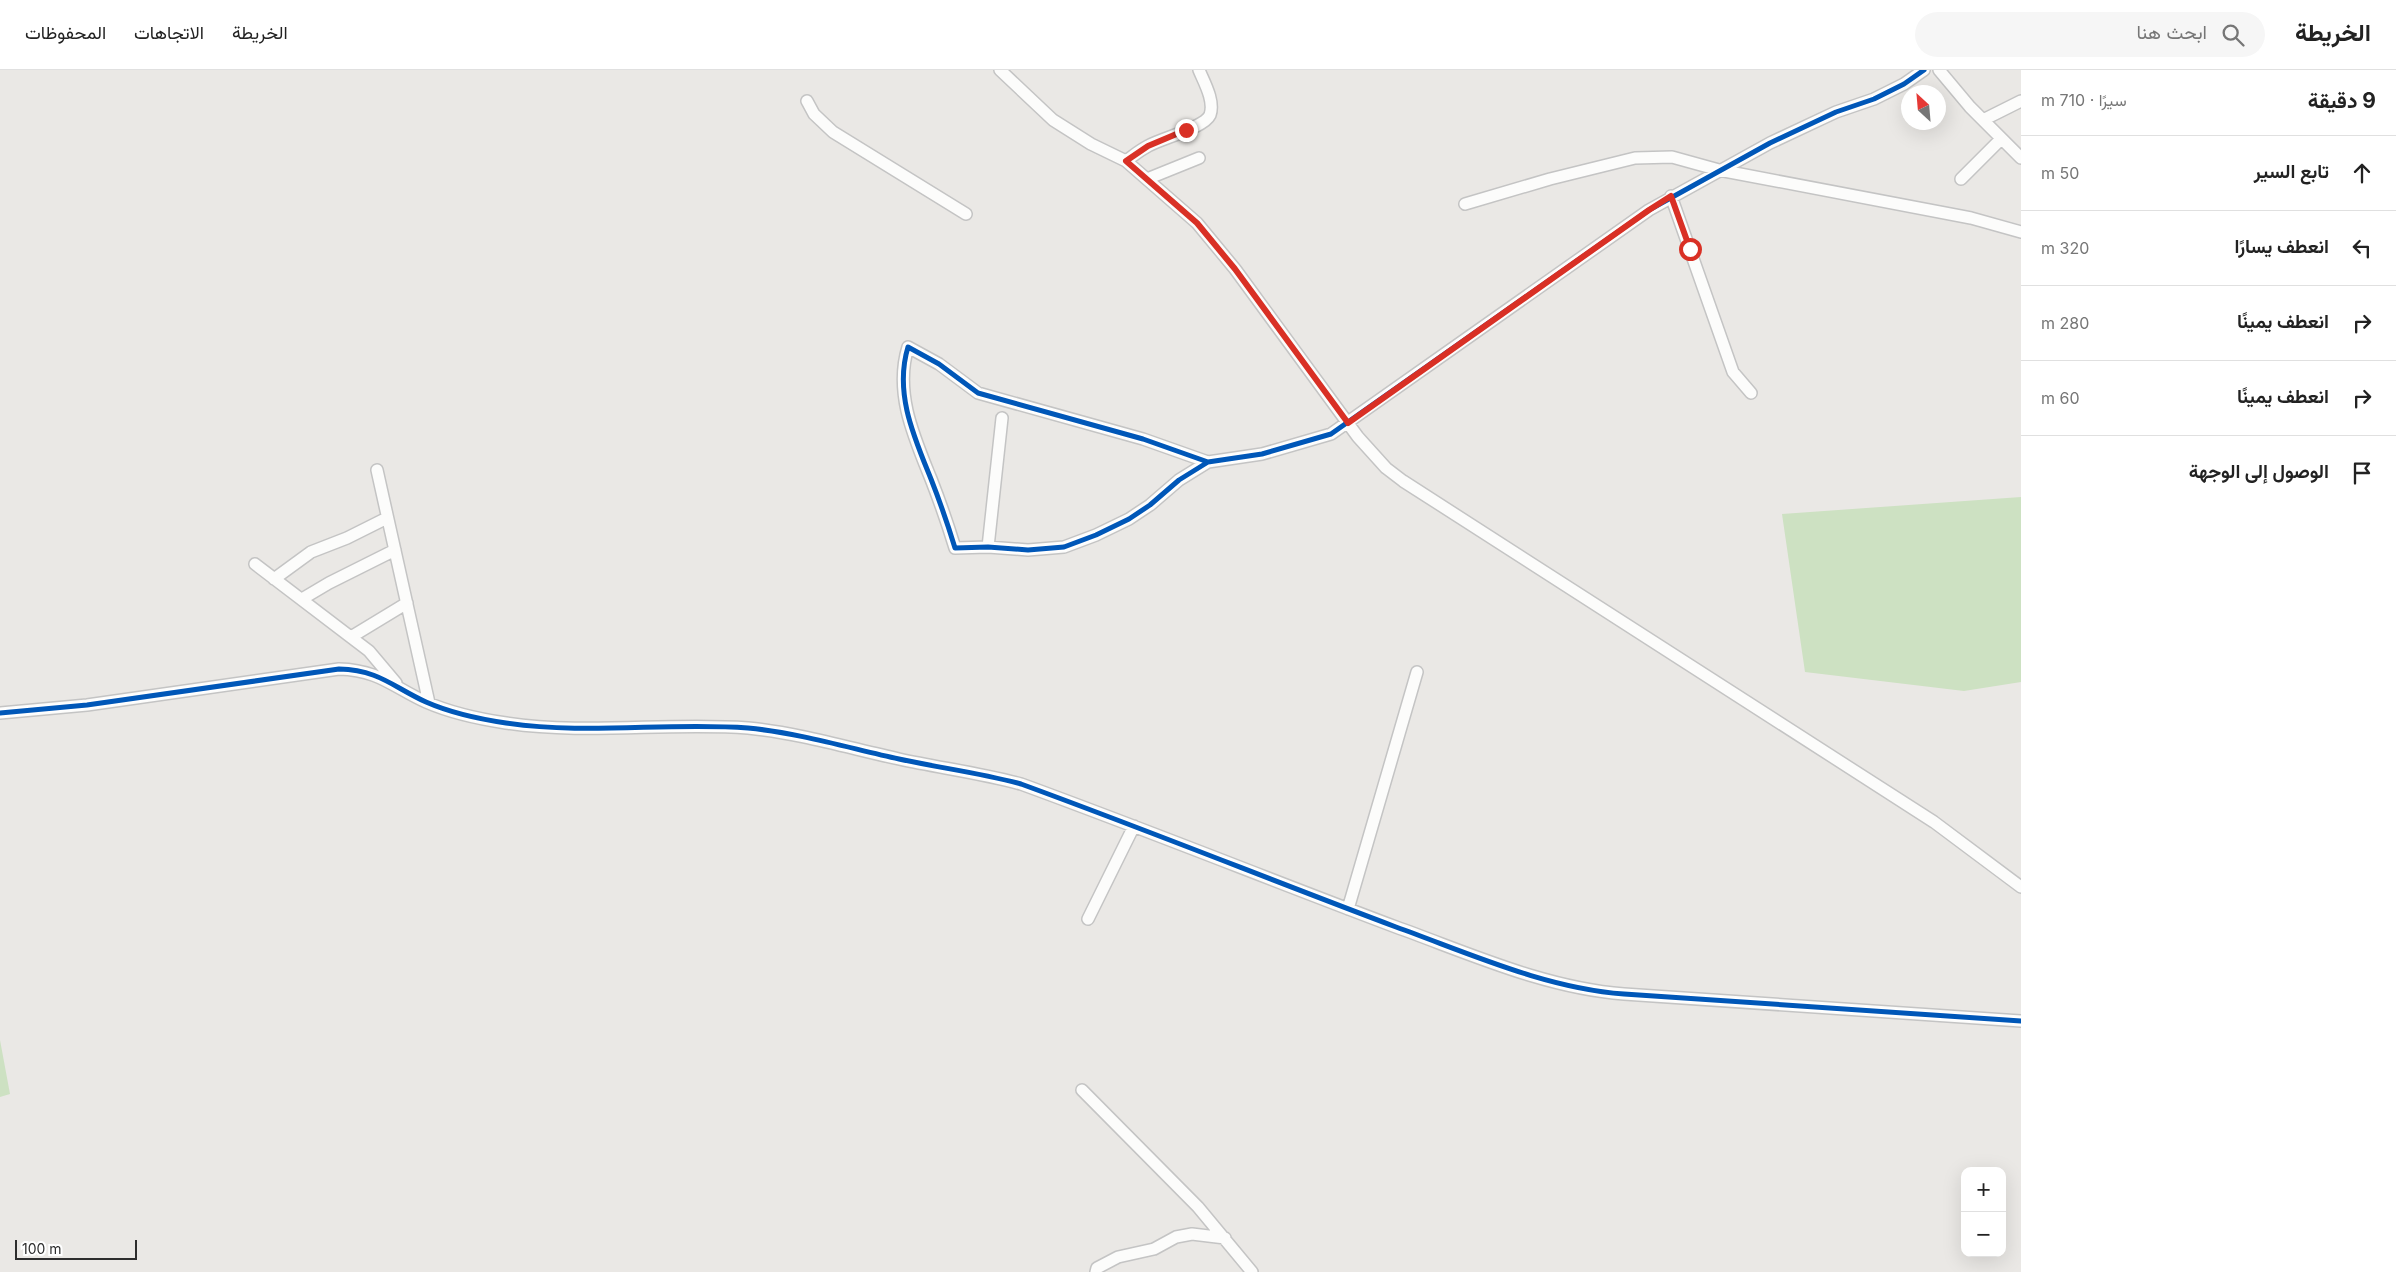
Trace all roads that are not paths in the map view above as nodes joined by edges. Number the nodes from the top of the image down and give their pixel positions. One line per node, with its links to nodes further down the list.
1 (1000, 70): 11 (street)
2 (1199, 70): 11 (street)
3 (1924, 70): 12 (street)
4 (1940, 70): 7 (street)
5 (807, 101): 17 (street)
6 (2021, 101): 7 (street)
7 (1983, 120): 8 (street)
8 (2001, 139): 9 (street); 14 (street)
9 (2019, 154)
10 (1199, 158): 13 (street)
11 (1126, 161): 13 (street)
12 (1719, 170): 15 (street); 16 (street); 18 (street)
13 (1147, 179): 21 (street)
14 (1961, 179)
15 (1671, 196): 19 (street); 21 (street)
16 (1465, 204)
17 (966, 214)
18 (2021, 232)
19 (1752, 393)
20 (1002, 418): 25 (street)
21 (1348, 423): 22 (street); 37 (street)
22 (1208, 462): 25 (street); 25 (street)
23 (377, 470): 24 (street)
24 (388, 518): 26 (street); 28 (street)
25 (988, 547)
26 (395, 550): 29 (street); 30 (street)
27 (255, 564): 28 (street)
28 (274, 578): 29 (street)
29 (302, 599): 31 (street)
30 (407, 603): 31 (street); 34 (street)
31 (352, 637): 33 (street)
32 (1416, 672): 38 (street)
33 (398, 687): 34 (street); 35 (street)
34 (428, 703): 36 (street)
35 (0, 713)
36 (1134, 826): 38 (street); 39 (street)
37 (2021, 887)
38 (1348, 909): 40 (street)
39 (1088, 919)
40 (2021, 1021)
41 (1082, 1090): 42 (street)
42 (1225, 1238): 43 (street); 44 (street)
43 (1096, 1272)
44 (1252, 1272)

